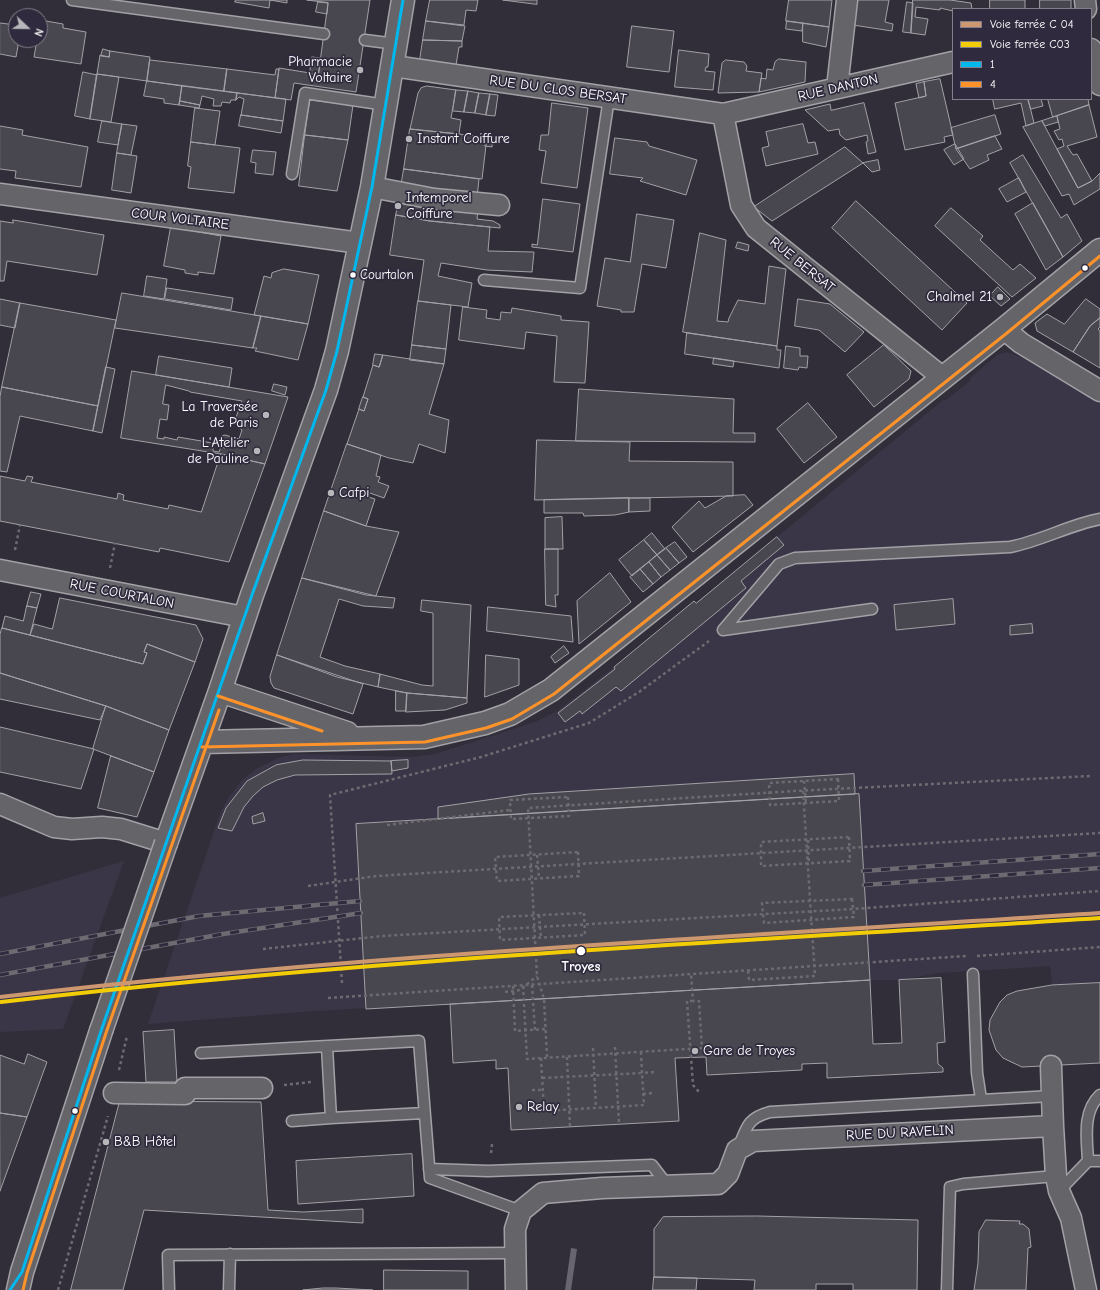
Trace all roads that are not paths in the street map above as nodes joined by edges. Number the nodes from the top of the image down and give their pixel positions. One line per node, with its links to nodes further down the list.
1 (72, 0): 4 (lane)
2 (847, 0): 11 (street)
3 (403, 1): 6 (main road)
4 (324, 34)
5 (365, 40): 6 (lane)
6 (396, 44): 9 (main road)
7 (1092, 53): 10 (street)
8 (952, 62): 11 (street, RUE DANTON)
9 (393, 66): 12 (street, RUE DU CLOS BERSAT); 13 (main road)
10 (1100, 85)
11 (837, 88): 14 (street, RUE DANTON)
12 (609, 98): 14 (street, RUE DU CLOS BERSAT); 21 (lane)
13 (386, 104): 15 (lane); 16 (main road)
14 (722, 114): 23 (street, RUE BERSAT)
15 (292, 174)
16 (372, 187): 18 (street); 19 (main road)
17 (0, 194): 19 (street, COUR VOLTAIRE)
18 (499, 205)
19 (360, 243): 28 (main road)
20 (1100, 250): 22 (main road)
21 (484, 280)
22 (1004, 329): 23 (main road); 24 (street)
23 (942, 378): 30 (main road)
24 (1100, 391)
25 (1100, 519): 27 (lane)
26 (0, 570): 28 (street, RUE COURTALON)
27 (872, 609)
28 (244, 617): 29 (main road)
29 (220, 691): 30 (main road); 31 (main road)
30 (365, 739): 31 (main road)
31 (202, 742): 33 (main road)
32 (0, 804): 33 (street)
33 (166, 843): 56 (main road, bridge)
34 (973, 974): 42 (lane)
35 (327, 1047): 36 (lane); 43 (lane); 44 (lane)
36 (201, 1054)
37 (1051, 1066): 41 (street)
38 (262, 1088): 39 (street)
39 (114, 1093)
40 (1100, 1095): 49 (lane)
41 (1052, 1096): 42 (lane); 46 (street)
42 (981, 1100): 47 (lane)
43 (424, 1112): 44 (lane); 50 (lane)
44 (331, 1118): 45 (lane)
45 (292, 1121)
46 (1053, 1126): 47 (street, RUE DU RAVELIN); 51 (street)
47 (737, 1150): 52 (street)
48 (1100, 1161): 49 (lane)
49 (1088, 1162): 51 (lane)
50 (429, 1169): 52 (lane); 53 (lane)
51 (1058, 1183): 61 (lane); 62 (street)
52 (668, 1186): 53 (street)
53 (521, 1211): 54 (street)
54 (515, 1253): 55 (lane); 60 (street)
55 (230, 1254): 58 (lane); 59 (lane)
56 (20, 1281): 57 (main road)
57 (10, 1290)
58 (169, 1290)
59 (229, 1290)
60 (516, 1290)
61 (947, 1290)
62 (1086, 1290)

